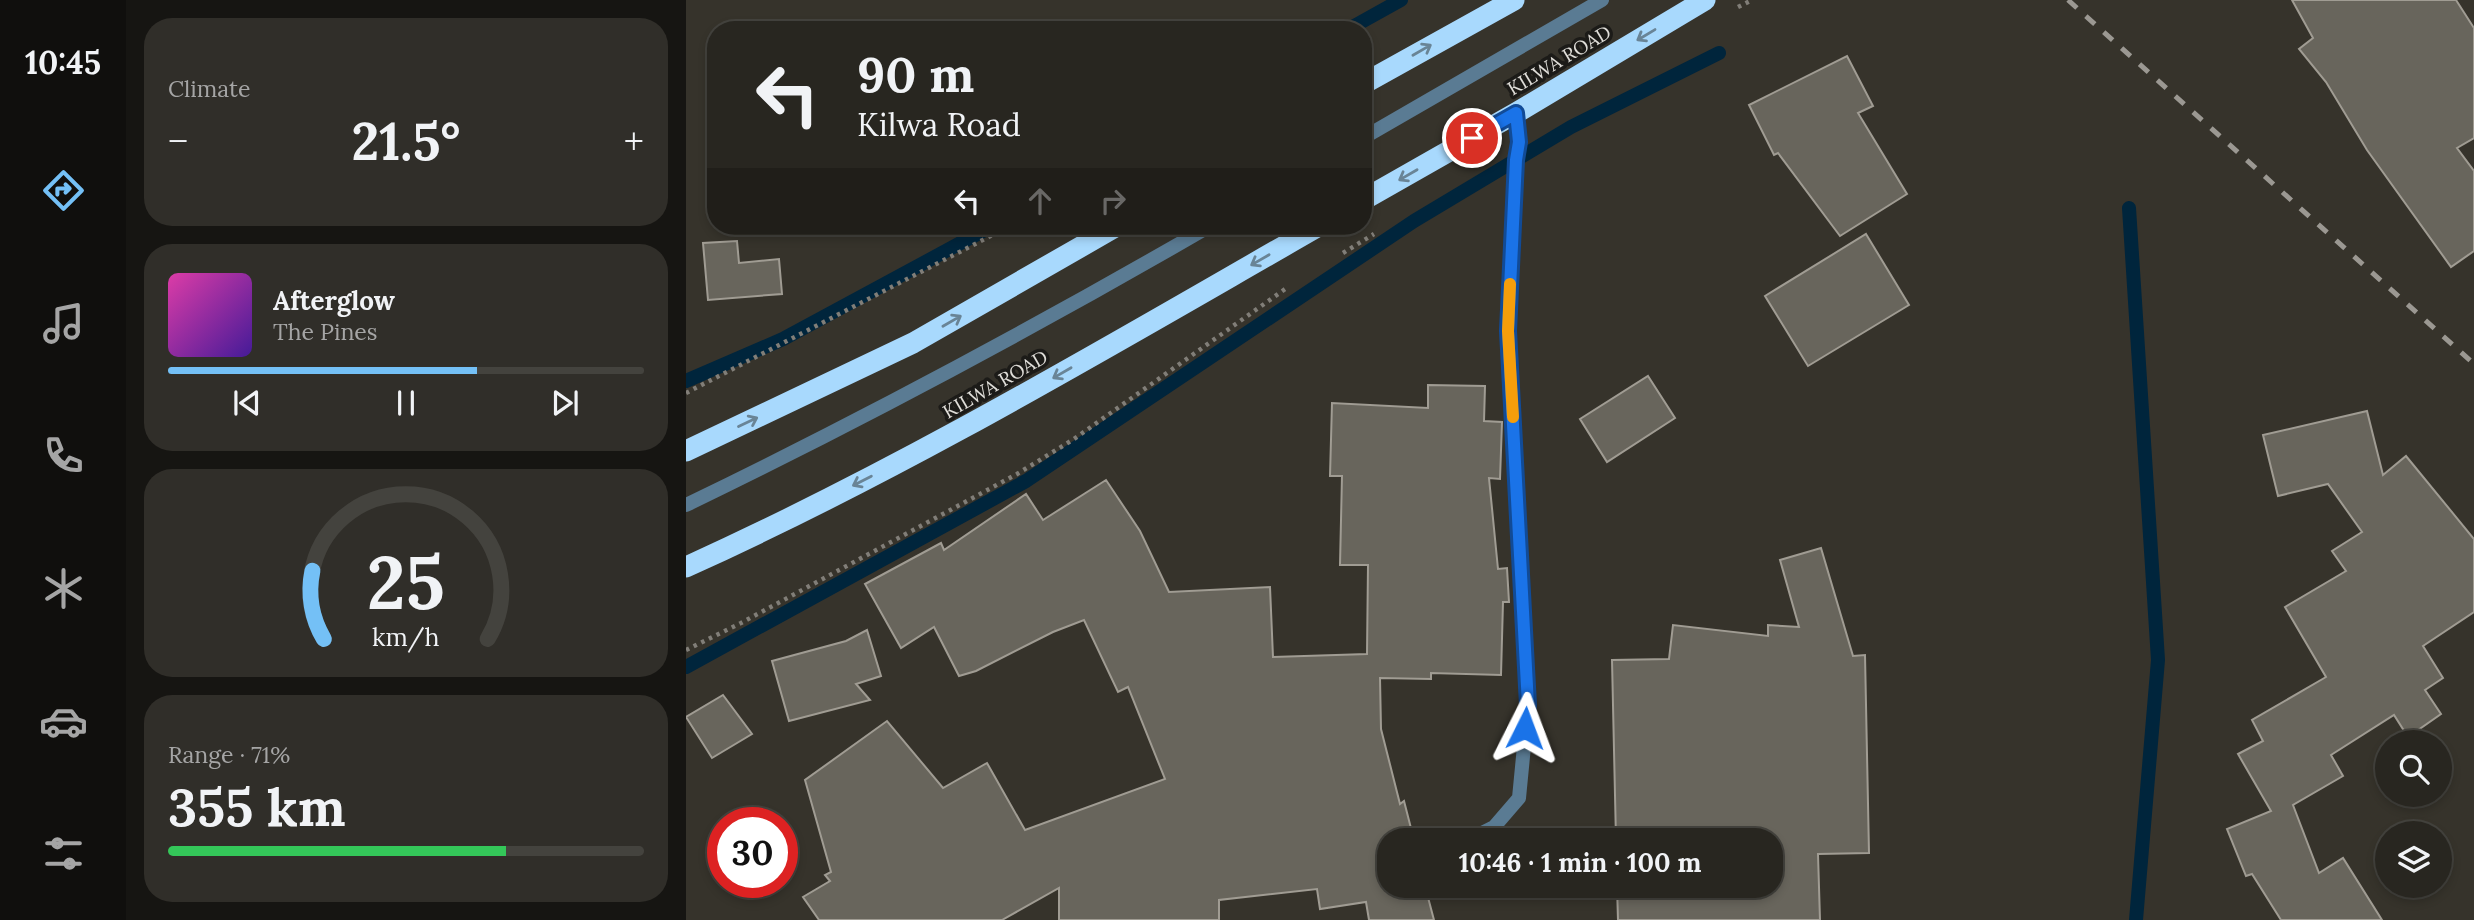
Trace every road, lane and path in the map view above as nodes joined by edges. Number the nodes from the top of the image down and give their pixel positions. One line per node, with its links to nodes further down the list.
1 (1514, 0): 6 (highway, one-way to 1)
2 (1602, 0): 8 (street)
3 (1705, 0): 7 (highway, KILWA ROAD, one-way to 7)
4 (1752, 0): 5 (path)
5 (1729, 12)
6 (1372, 79)
7 (1516, 113): 9 (highway, KILWA ROAD, one-way to 9); 22 (street)
8 (1372, 133)
9 (1372, 195)
10 (1382, 229): 15 (path)
11 (993, 235): 17 (path)
12 (1101, 235): 18 (highway, one-way to 12)
13 (1194, 235): 19 (street)
14 (1303, 235): 20 (highway, KILWA ROAD, one-way to 20)
15 (1336, 257)
16 (1290, 286): 21 (path)
17 (686, 393)
18 (686, 451)
19 (686, 505)
20 (686, 567)
21 (686, 650)
22 (1492, 828)

